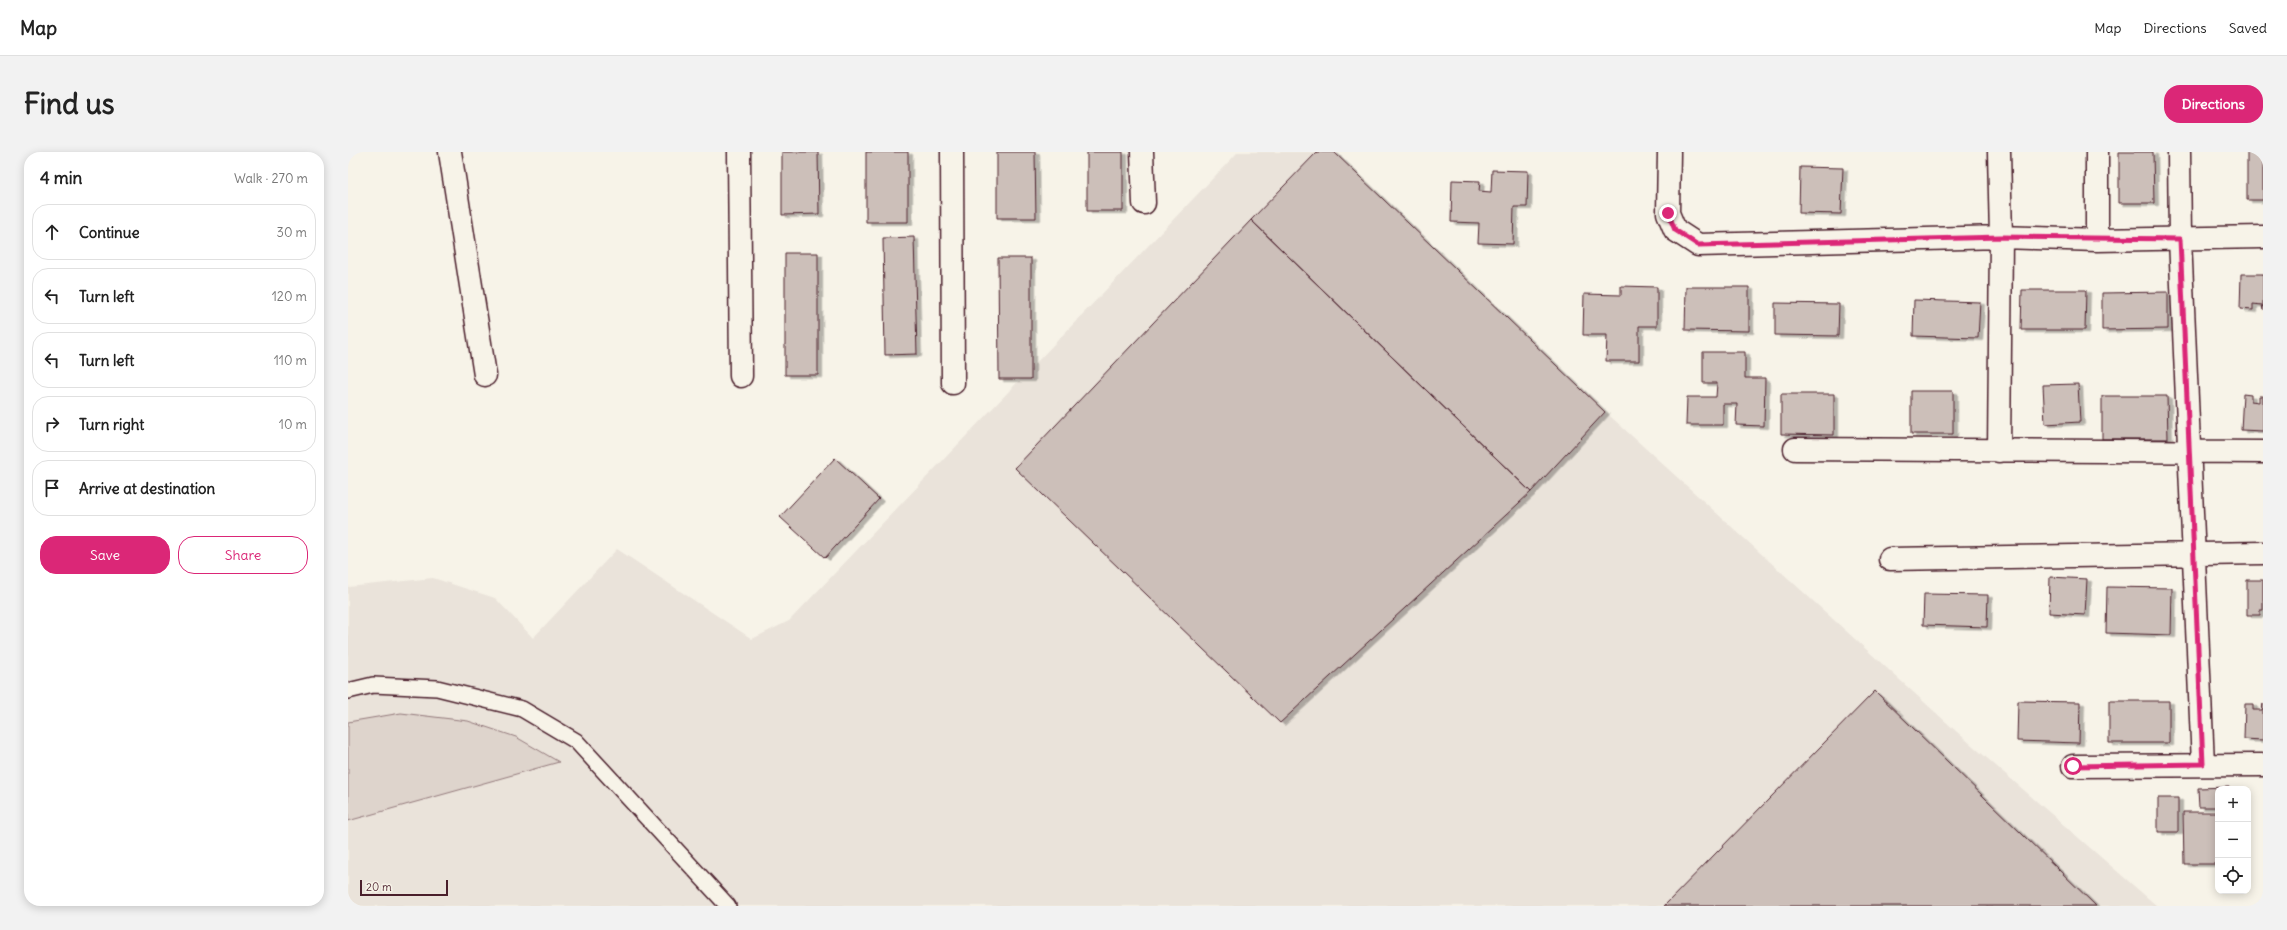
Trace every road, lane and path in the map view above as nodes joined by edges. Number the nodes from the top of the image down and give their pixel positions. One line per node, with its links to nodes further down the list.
1 (450, 152): 14 (street)
2 (739, 152): 15 (street)
3 (952, 152): 16 (street)
4 (1142, 152): 9 (street)
5 (1669, 152): 10 (street)
6 (1999, 152): 10 (street)
7 (2097, 152): 13 (street)
8 (2179, 152): 12 (street)
9 (1144, 203)
10 (2001, 237): 13 (street); 18 (street)
11 (2263, 237): 12 (street)
12 (2180, 239): 13 (street); 20 (street)
13 (2097, 240)
14 (485, 375)
15 (741, 376)
16 (953, 383)
17 (1795, 449): 18 (street)
18 (1998, 451): 20 (street)
19 (2263, 452): 20 (street)
20 (2189, 453): 22 (street)
21 (2263, 553): 22 (street)
22 (2193, 555): 23 (street); 25 (street)
23 (1890, 560)
24 (348, 691): 28 (lane)
25 (2203, 764): 26 (street); 27 (street)
26 (2263, 765)
27 (2073, 766)
28 (728, 906)

